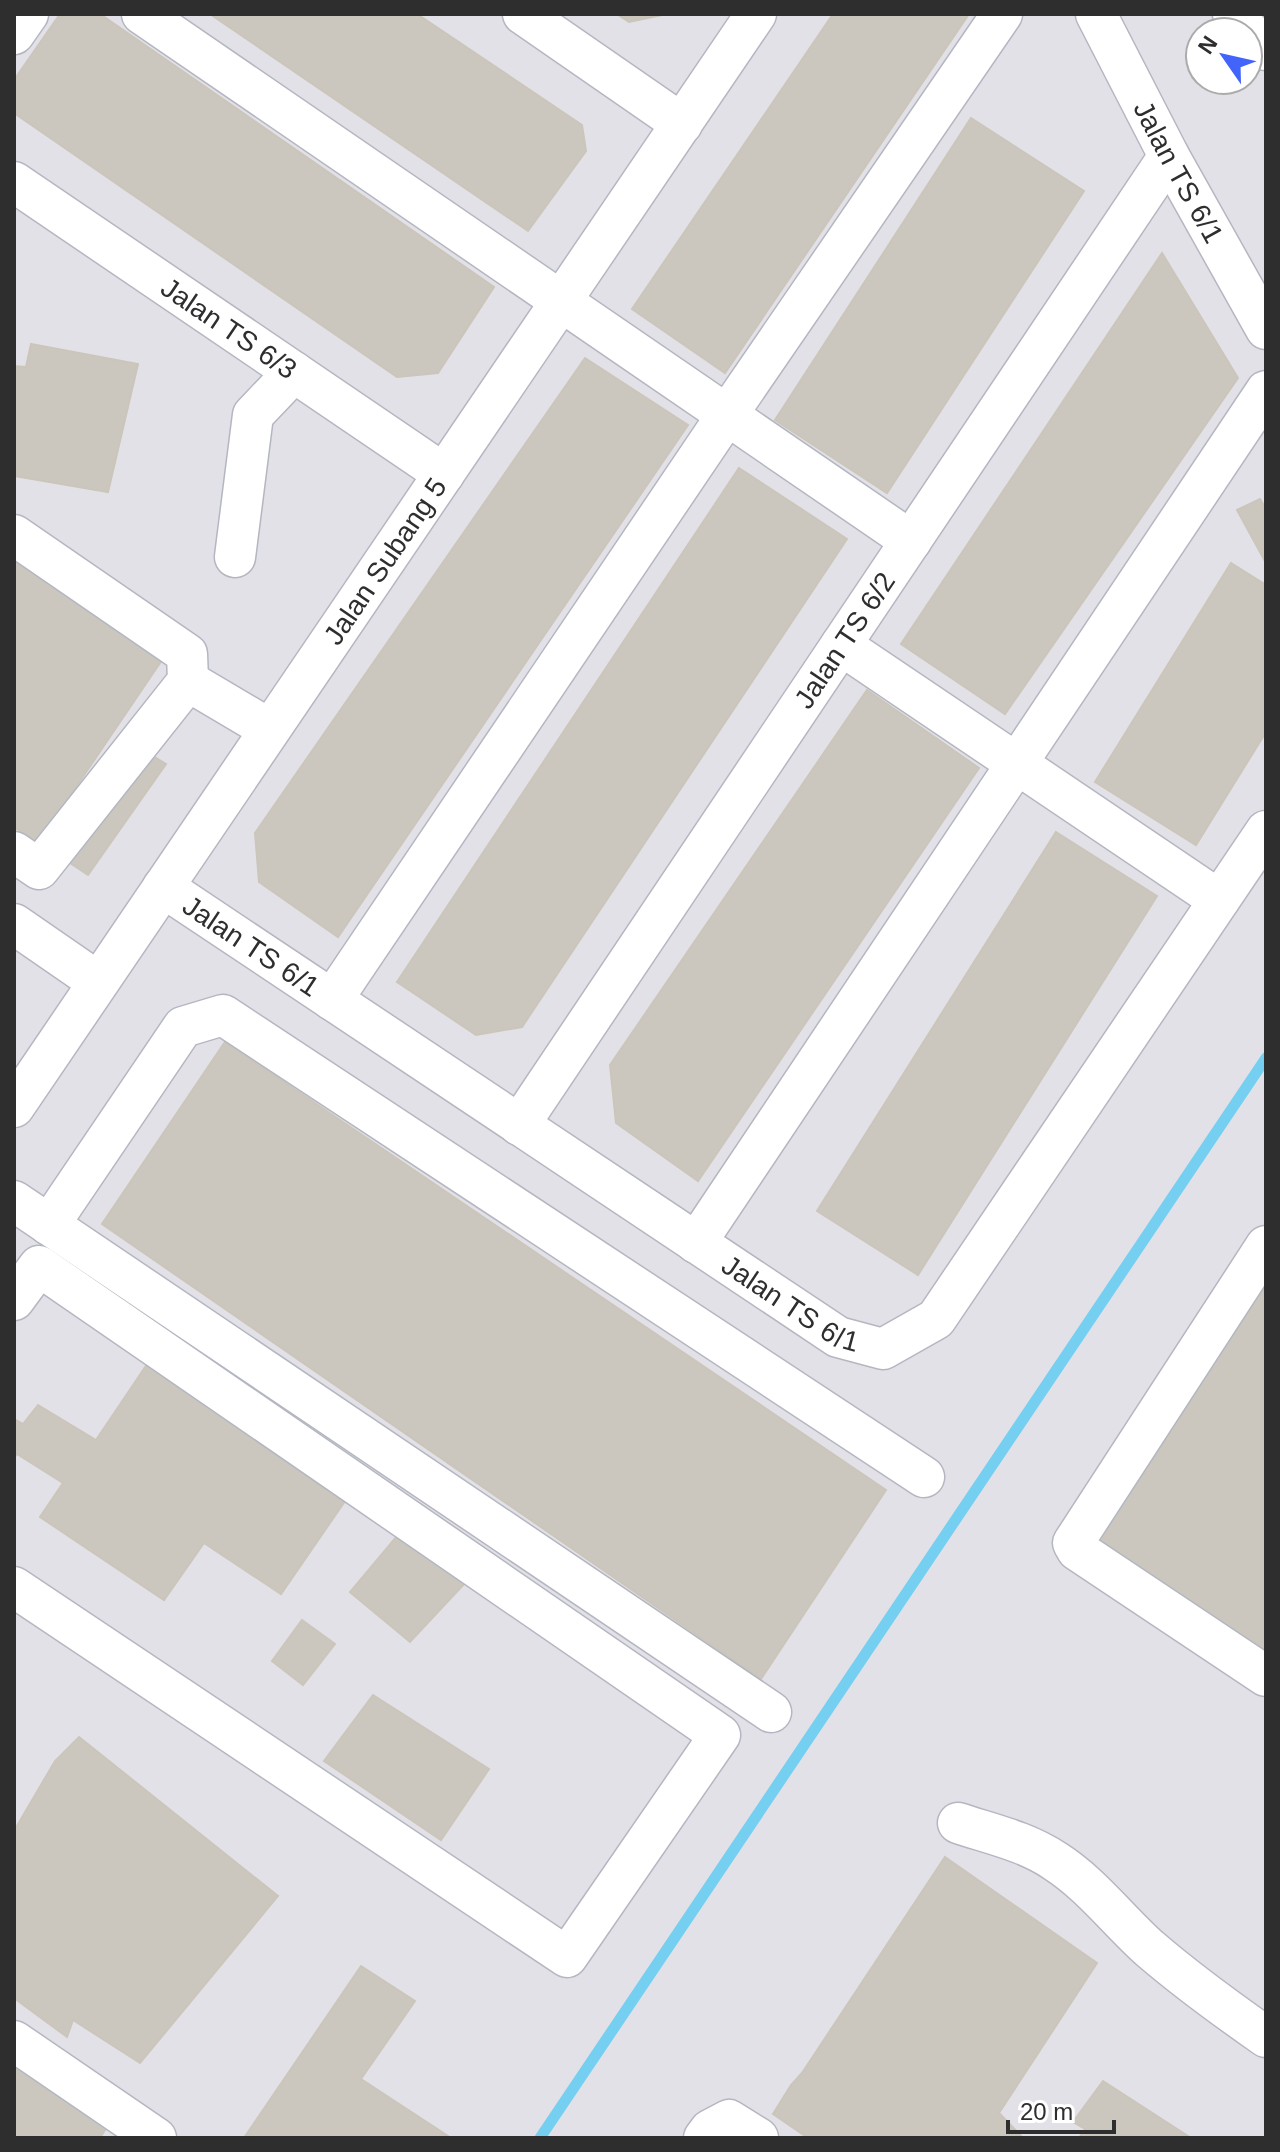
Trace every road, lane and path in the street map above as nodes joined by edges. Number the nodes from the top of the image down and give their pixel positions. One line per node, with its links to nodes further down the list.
1 (28, 14): 8 (street)
2 (142, 14): 13 (street)
3 (523, 14): 10 (street)
4 (756, 14): 10 (street, Jalan Subang 5)
5 (1002, 14): 17 (street)
6 (1096, 14): 11 (street, Jalan TS 6/1)
7 (1233, 14): 9 (street)
8 (14, 34)
9 (1266, 50)
10 (682, 124): 13 (street, Jalan Subang 5)
11 (1169, 156): 14 (street, Jalan TS 6/1); 20 (street, Jalan TS 6/2)
12 (14, 182): 15 (street, Jalan TS 6/3)
13 (561, 302): 17 (street); 18 (street, Jalan Subang 5)
14 (1266, 329)
15 (294, 372): 18 (street, Jalan TS 6/3); 21 (street)
16 (1266, 391): 25 (street)
17 (727, 415): 20 (street); 32 (street)
18 (444, 474): 24 (street, Jalan Subang 5)
19 (14, 535): 23 (street)
20 (911, 541): 22 (street, Jalan TS 6/2)
21 (235, 557)
22 (841, 645): 25 (street); 34 (street, Jalan TS 6/2)
23 (188, 681): 24 (street); 27 (street)
24 (269, 729): 28 (street, Jalan Subang 5)
25 (1017, 763): 29 (street); 37 (street)
26 (1266, 831): 29 (street, Jalan TS 6/1)
27 (14, 852)
28 (163, 887): 31 (street, Jalan Subang 5); 32 (street, Jalan TS 6/1)
29 (1219, 900): 37 (street, Jalan TS 6/1)
30 (16, 929): 31 (street)
31 (98, 982): 33 (street, Jalan Subang 5)
32 (332, 1000): 34 (street, Jalan TS 6/1)
33 (14, 1107)
34 (519, 1125): 37 (street, Jalan TS 6/1)
35 (14, 1201): 36 (street)
36 (49, 1225): 40 (street); 43 (street)
37 (696, 1243)
38 (1266, 1246): 42 (street)
39 (14, 1300): 41 (street)
40 (924, 1477)
41 (14, 1587)
42 (1266, 1676)
43 (771, 1712)
44 (958, 1823): 45 (street)
45 (1266, 2037)
46 (14, 2041): 47 (street)
47 (156, 2138)
48 (704, 2138): 49 (street)
49 (758, 2138)

